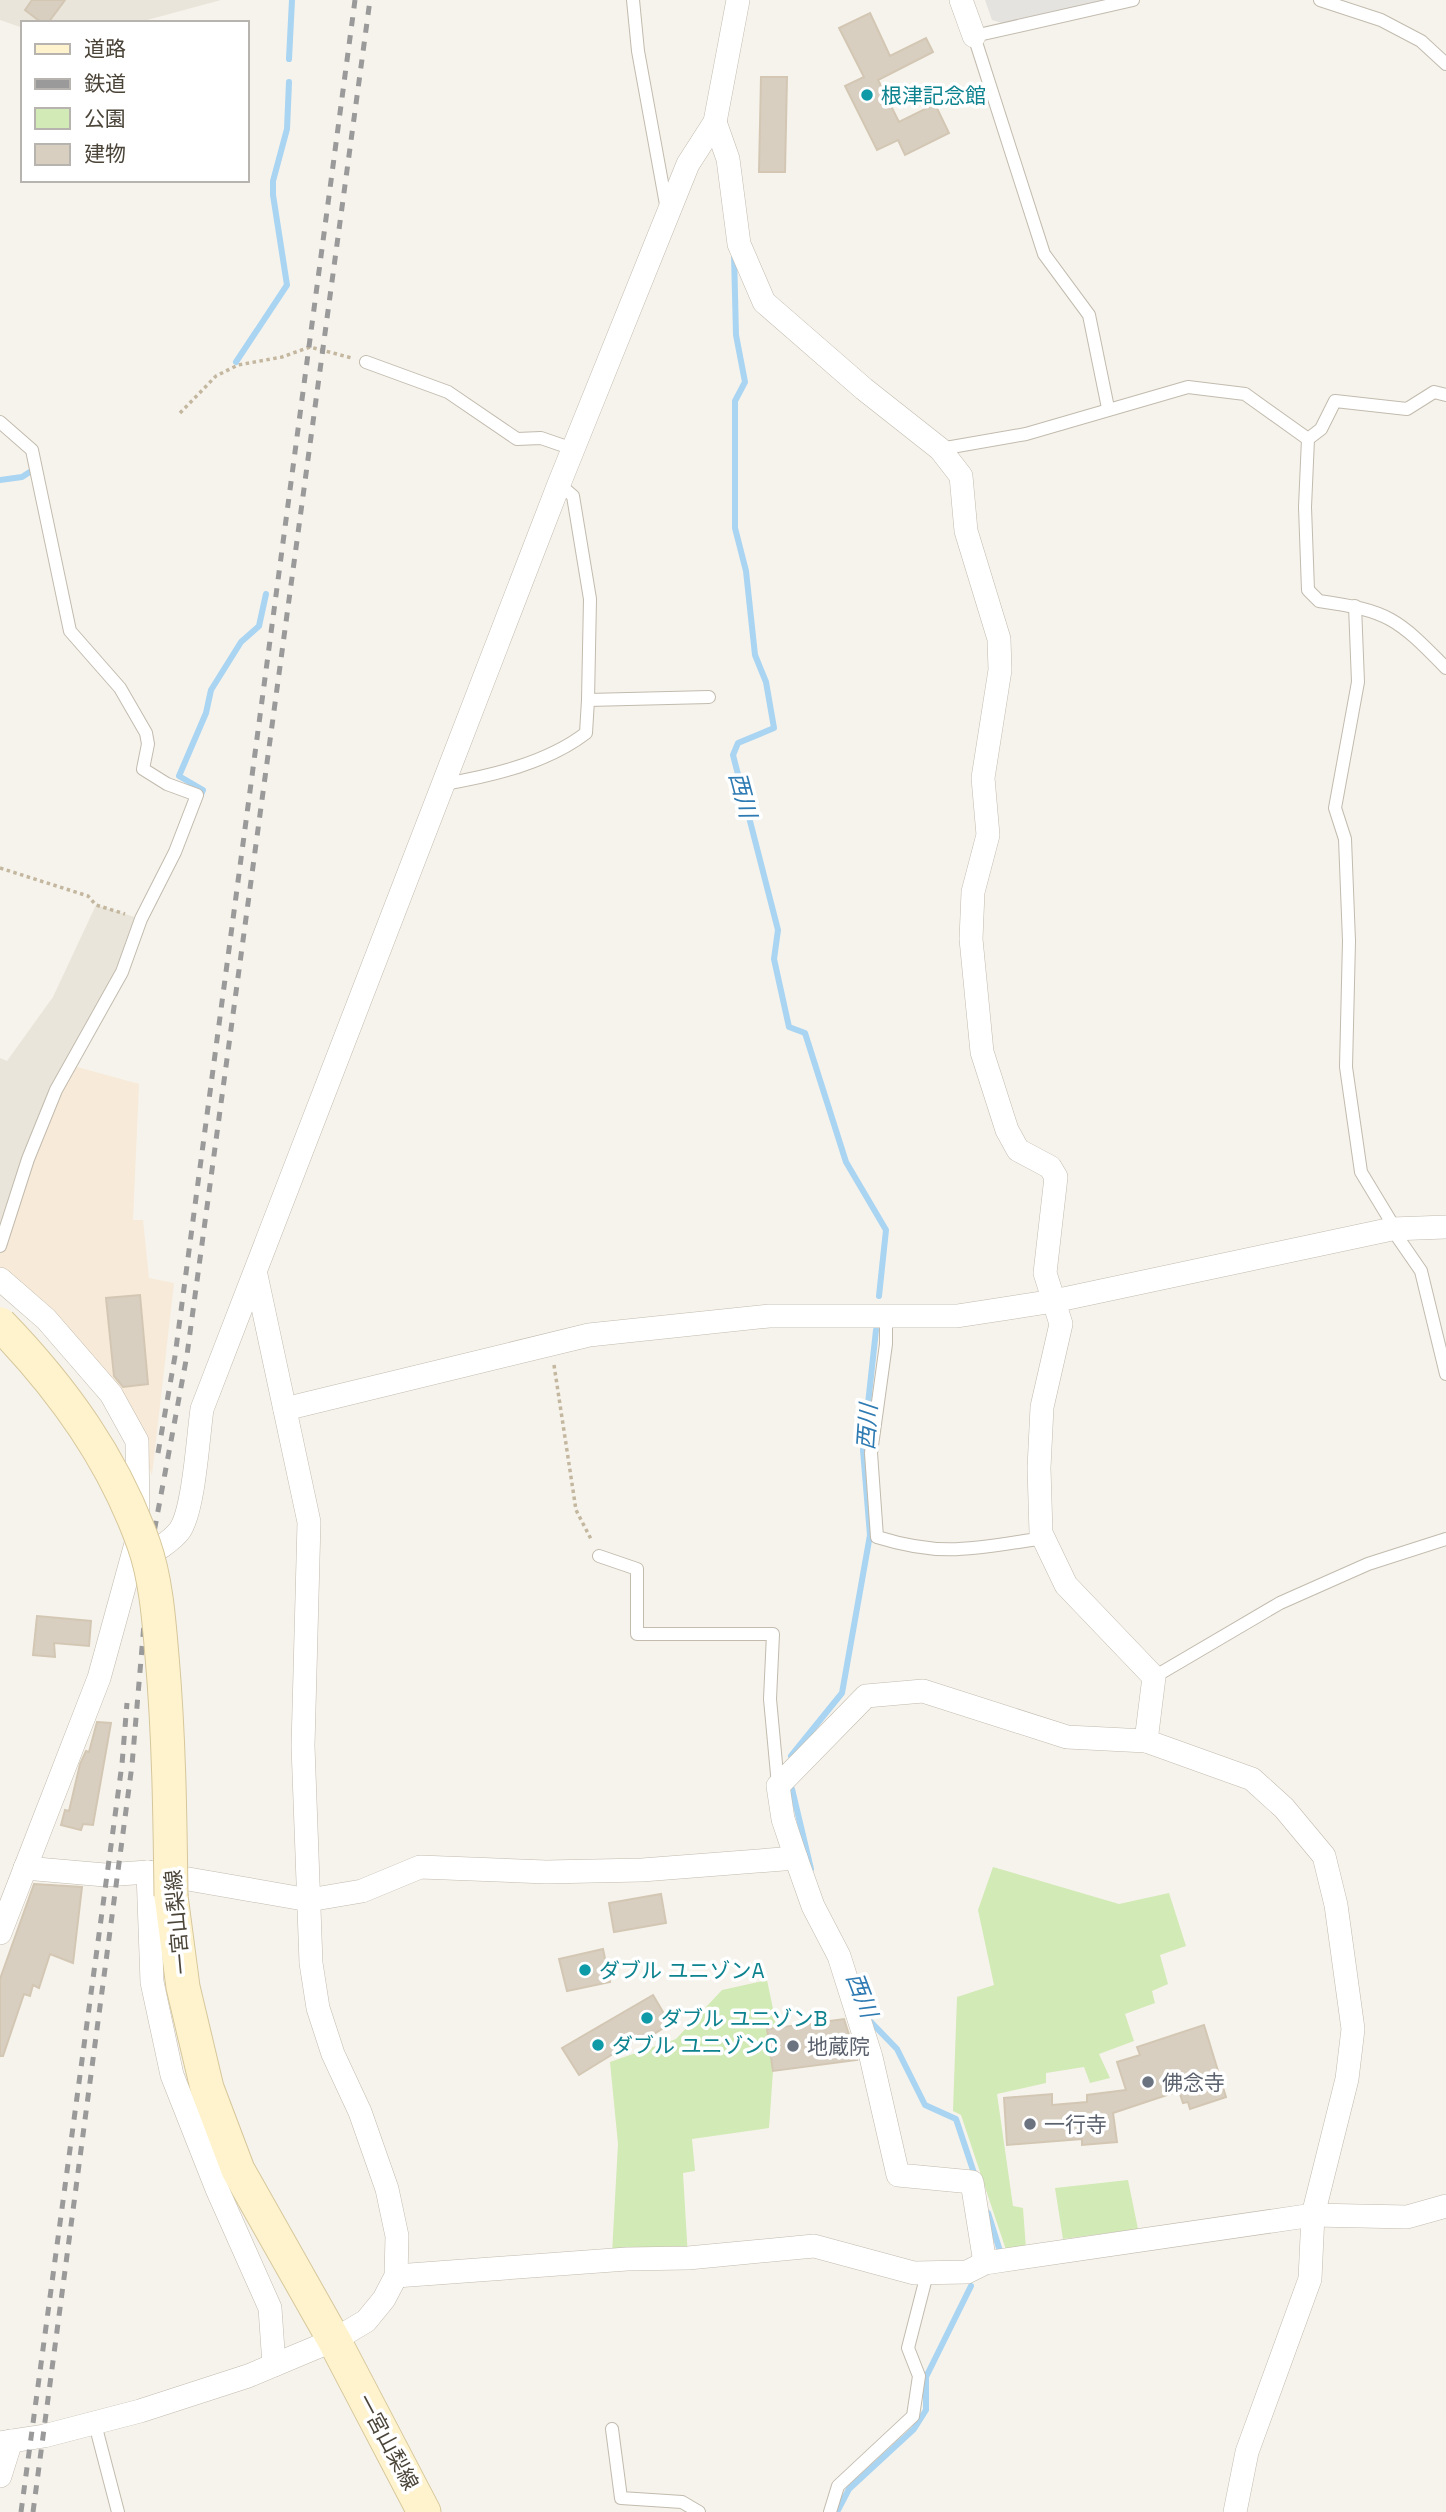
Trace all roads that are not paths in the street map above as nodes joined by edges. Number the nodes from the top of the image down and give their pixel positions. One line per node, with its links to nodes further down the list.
1 (634, 0): 9 (lane)
2 (738, 0): 8 (street)
3 (961, 0): 6 (street)
4 (1133, 0): 6 (lane)
5 (1320, 0): 7 (lane)
6 (974, 36): 12 (lane)
7 (1446, 64)
8 (715, 122): 9 (street); 16 (street)
9 (668, 214): 15 (street)
10 (366, 362): 15 (lane)
11 (1446, 395): 14 (lane)
12 (1108, 408): 14 (lane); 16 (lane)
13 (0, 422): 25 (lane)
14 (1308, 439): 18 (lane)
15 (573, 449): 17 (street)
16 (940, 449): 28 (street)
17 (559, 484): 21 (lane); 22 (street)
18 (1355, 606): 19 (lane); 24 (lane)
19 (1446, 668)
20 (709, 697): 21 (lane)
21 (587, 700): 22 (lane)
22 (444, 784): 26 (street)
23 (1446, 1227): 24 (street)
24 (1392, 1230): 28 (street); 31 (lane)
25 (0, 1246)
26 (256, 1275): 32 (street); 33 (street)
27 (0, 1279): 33 (street)
28 (1054, 1301): 29 (street); 34 (street)
29 (886, 1316): 32 (street); 34 (lane)
30 (0, 1324): 50 (main road, 一宮山梨線, bridge)
31 (1446, 1374)
32 (285, 1409): 43 (street)
33 (138, 1535): 42 (street)
34 (1044, 1538): 37 (street)
35 (1446, 1538): 37 (lane)
36 (599, 1556): 39 (lane)
37 (1154, 1677): 38 (street)
38 (1146, 1741): 39 (street); 46 (street)
39 (778, 1786): 40 (street)
40 (796, 1858): 43 (street); 47 (street)
41 (148, 1872): 42 (street); 43 (street); 51 (street)
42 (15, 1881): 44 (street)
43 (309, 1900): 49 (street)
44 (0, 1933)
45 (1446, 2206): 46 (street)
46 (1313, 2215): 47 (street); 60 (street)
47 (985, 2263): 48 (street)
48 (928, 2274): 49 (street); 59 (lane)
49 (396, 2276): 50 (street)
50 (334, 2340): 51 (street); 57 (main road, 一宮山梨線)
51 (275, 2365): 52 (street)
52 (95, 2424): 54 (street); 56 (lane)
53 (612, 2429): 58 (lane)
54 (6, 2442): 55 (street)
55 (0, 2476)
56 (118, 2512)
57 (424, 2512)
58 (699, 2512)
59 (830, 2512)
60 (1235, 2512)

